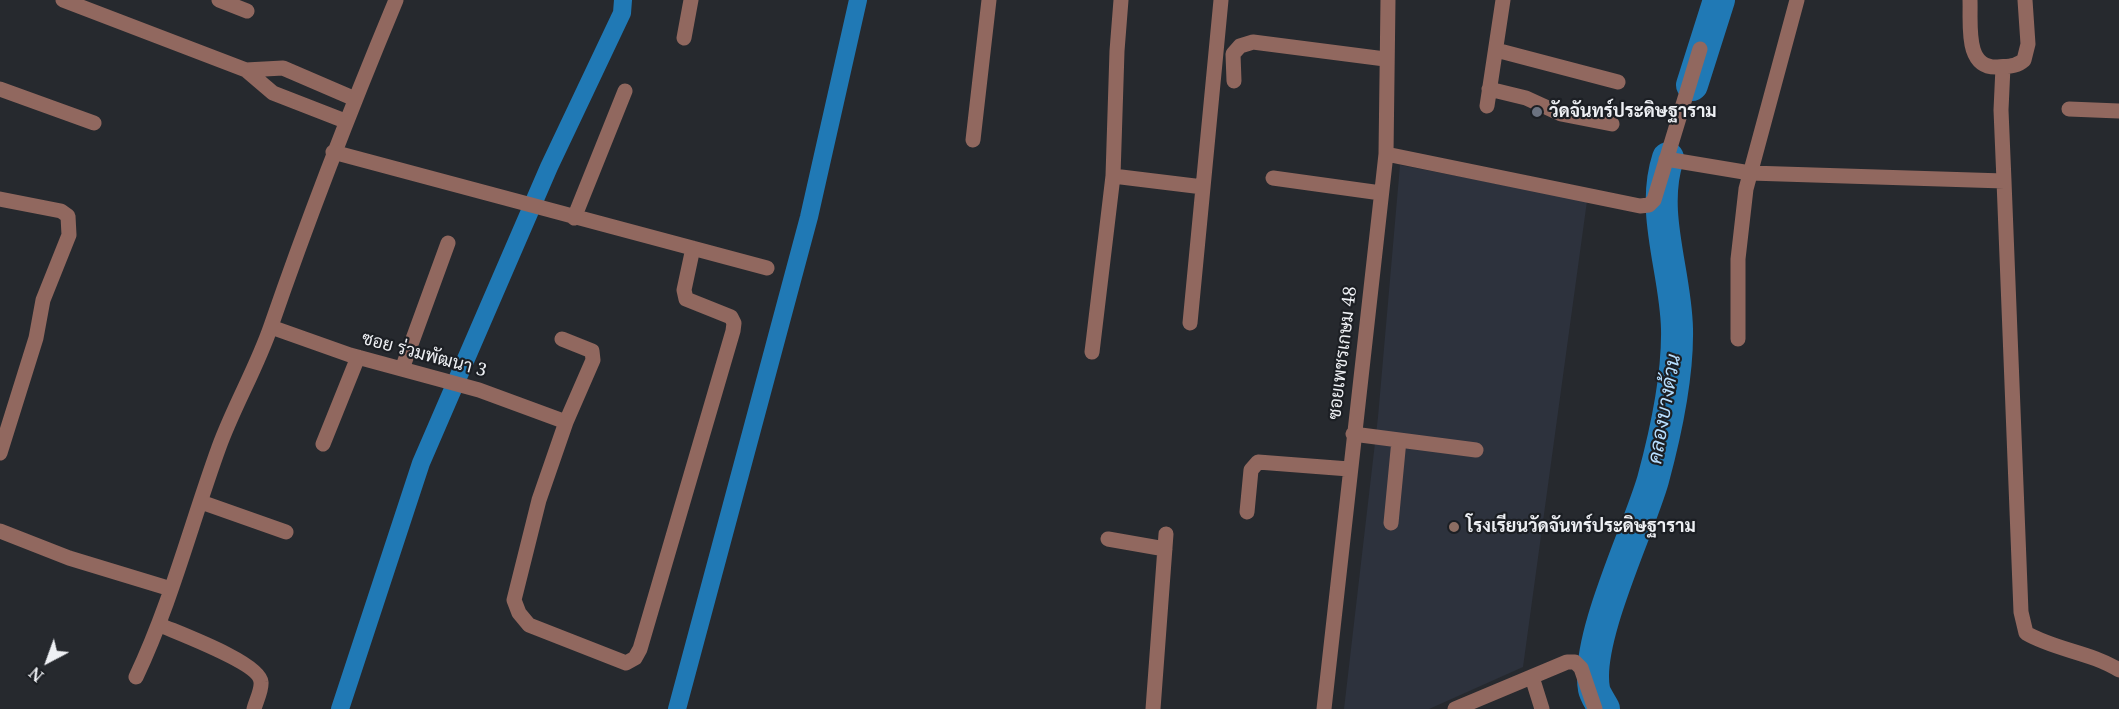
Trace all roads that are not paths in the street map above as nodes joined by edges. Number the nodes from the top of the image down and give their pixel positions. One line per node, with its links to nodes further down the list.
1 (63, 0): 19 (street)
2 (219, 0): 13 (street)
3 (396, 0): 25 (street)
4 (691, 0): 14 (street)
5 (989, 0): 32 (street)
6 (1121, 0): 37 (street)
7 (1221, 0): 40 (street)
8 (1388, 0): 17 (street, ซอยเพชรเกษม 48)
9 (1503, 0): 16 (street)
10 (1797, 0): 36 (street)
11 (1970, 0): 18 (street)
12 (2025, 0): 18 (street)
13 (247, 10)
14 (684, 38)
15 (1700, 49): 35 (street)
16 (1496, 50): 21 (street); 23 (street)
17 (1385, 59): 20 (street); 34 (street, ซอยเพชรเกษม 48)
18 (2003, 66): 39 (street)
19 (246, 70): 25 (street); 29 (street)
20 (1234, 81)
21 (1618, 82)
22 (0, 89): 30 (street)
23 (1489, 89): 26 (street); 31 (street)
24 (625, 91): 43 (street)
25 (355, 99): 29 (street)
26 (1486, 106)
27 (2069, 110): 28 (street)
28 (2119, 111)
29 (345, 121): 33 (street)
30 (94, 123)
31 (1612, 124)
32 (973, 140)
33 (333, 152): 43 (street); 48 (street)
34 (1386, 154): 35 (street); 41 (street, ซอยเพชรเกษม 48)
35 (1670, 160): 36 (street)
36 (1750, 173): 39 (street); 50 (street)
37 (1113, 176): 40 (street); 51 (street)
38 (1273, 178): 41 (street)
39 (2004, 182): 69 (street)
40 (1203, 187): 47 (street)
41 (1382, 193): 55 (street, ซอยเพชรเกษม 48)
42 (0, 199): 59 (street)
43 (574, 218): 45 (street)
44 (448, 243): 53 (street)
45 (693, 248): 46 (street); 54 (street)
46 (767, 268)
47 (1190, 323)
48 (271, 327): 52 (street, ซอย ร่วมพัฒนา 3); 61 (street)
49 (562, 339): 54 (street)
50 (1737, 339)
51 (1092, 352)
52 (358, 357): 53 (street, ซอย ร่วมพัฒนา 3); 57 (street)
53 (402, 369): 54 (street, ซอย ร่วมพัฒนา 3)
54 (567, 422)
55 (1353, 434): 56 (street); 60 (street, ซอยเพชรเกษม 48)
56 (1399, 440): 58 (street); 63 (street)
57 (323, 444)
58 (1476, 450)
59 (0, 453)
60 (1349, 469): 62 (street); 74 (street, ซอยเพชรเกษม 48)
61 (201, 502): 65 (street); 67 (street)
62 (1247, 512)
63 (1391, 523)
64 (0, 531): 67 (street)
65 (286, 532)
66 (1108, 539): 73 (street)
67 (171, 589): 68 (street)
68 (160, 625): 70 (street); 72 (street)
69 (2119, 670)
70 (136, 677)
71 (1532, 677): 75 (street); 76 (street); 77 (street)
72 (254, 709)
73 (1153, 709)
74 (1324, 709)
75 (1455, 709)
76 (1542, 709)
77 (1595, 709)

